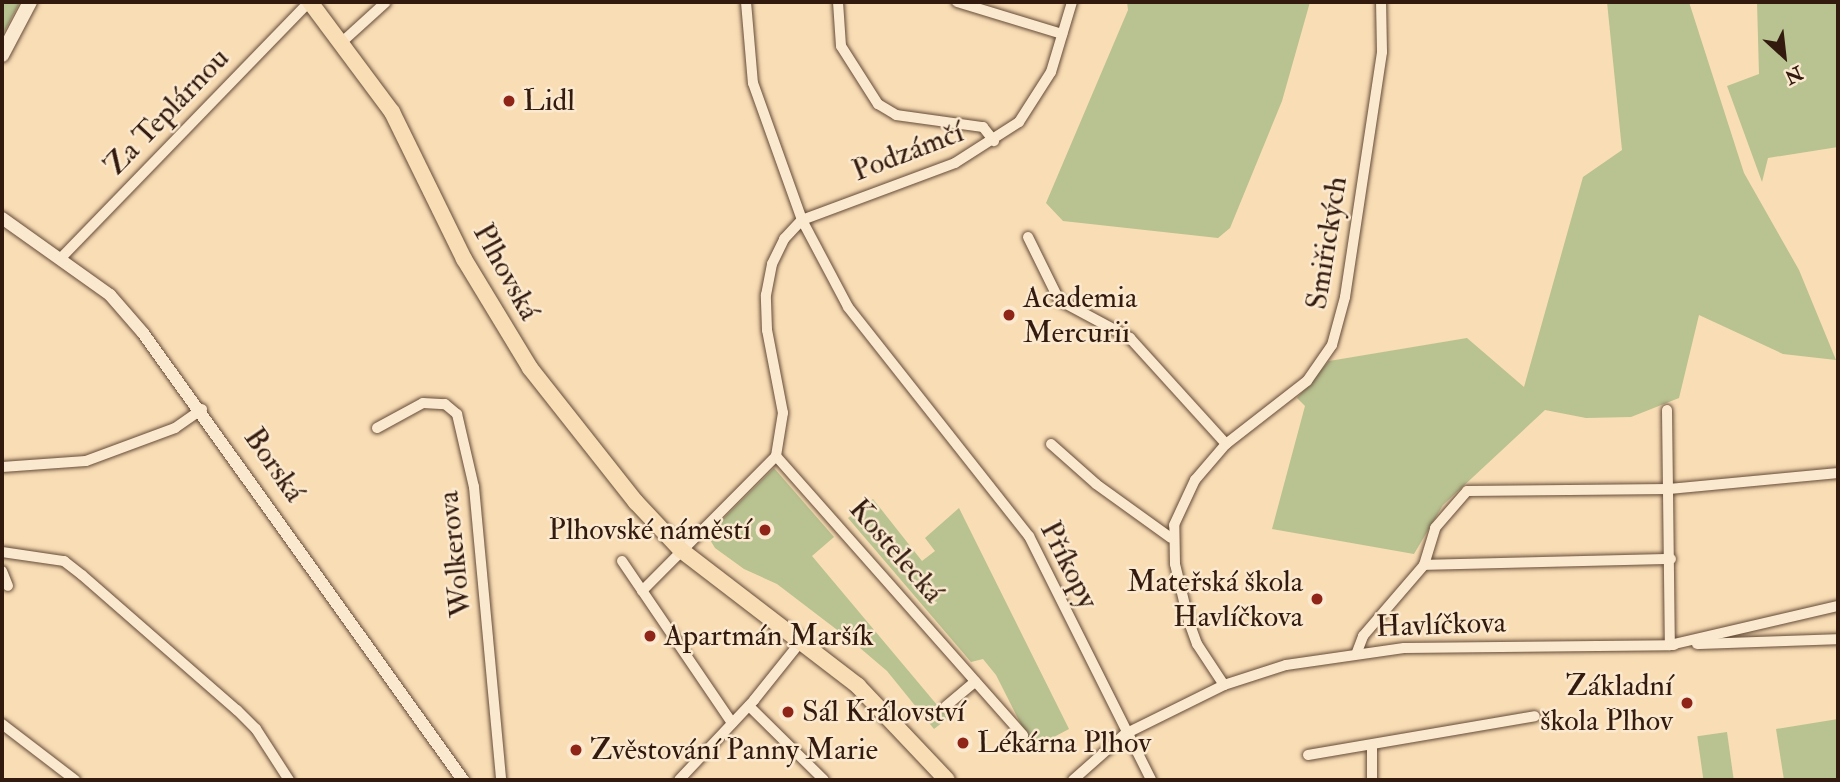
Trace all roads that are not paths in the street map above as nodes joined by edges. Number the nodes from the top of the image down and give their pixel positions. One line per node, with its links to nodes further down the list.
1 (30, 2): 11 (main road)
2 (309, 2): 10 (main road, Plhovská); 16 (street, Za Teplárnou)
3 (386, 2): 10 (street)
4 (746, 2): 14 (street)
5 (838, 2): 12 (street)
6 (957, 2): 9 (street)
7 (1072, 2): 9 (street, Podzámčí)
8 (1381, 2): 21 (street, Smiřických)
9 (1062, 34): 12 (street, Podzámčí)
10 (342, 42): 27 (main road, Plhovská)
11 (2, 55)
12 (994, 141): 14 (street, Podzámčí)
13 (2, 218): 16 (street, Borská)
14 (802, 220): 22 (street); 47 (street, Příkopy)
15 (1028, 237): 21 (street)
16 (61, 258): 17 (street, Borská)
17 (202, 410): 23 (street); 53 (street, Borská)
18 (1667, 410): 25 (street)
19 (377, 428): 54 (street, Wolkerova)
20 (1051, 444): 26 (street)
21 (1226, 444): 26 (street, Smiřických)
22 (776, 456): 27 (street); 40 (street, Kostelecká)
23 (2, 467)
24 (1838, 473): 25 (street)
25 (1669, 489): 29 (street); 31 (street)
26 (1171, 538): 41 (street)
27 (681, 550): 34 (street); 37 (main road)
28 (2, 552): 52 (street)
29 (1671, 559): 31 (street); 38 (street)
30 (622, 561): 34 (street)
31 (1424, 565): 39 (street)
32 (2, 571): 33 (street)
33 (8, 586)
34 (642, 591): 45 (street)
35 (1838, 606): 38 (street, Havlíčkova)
36 (1838, 639): 38 (street)
37 (802, 640): 42 (street); 57 (main road)
38 (1670, 645): 39 (street, Havlíčkova)
39 (1357, 652): 41 (street, Havlíčkova)
40 (975, 682): 43 (street); 48 (street, Kostelecká)
41 (1224, 685): 47 (street, Havlíčkova)
42 (749, 706): 45 (street); 56 (street)
43 (946, 706)
44 (1535, 716): 49 (street)
45 (732, 723): 55 (street)
46 (2, 724): 51 (street)
47 (1125, 734): 58 (street, Havlíčkova); 59 (street, Příkopy)
48 (1023, 735)
49 (1372, 745): 50 (street); 60 (street)
50 (1308, 755)
51 (75, 780)
52 (289, 780)
53 (463, 780)
54 (501, 780)
55 (679, 780)
56 (824, 780)
57 (947, 780)
58 (1073, 780)
59 (1151, 780)
60 (1372, 780)

